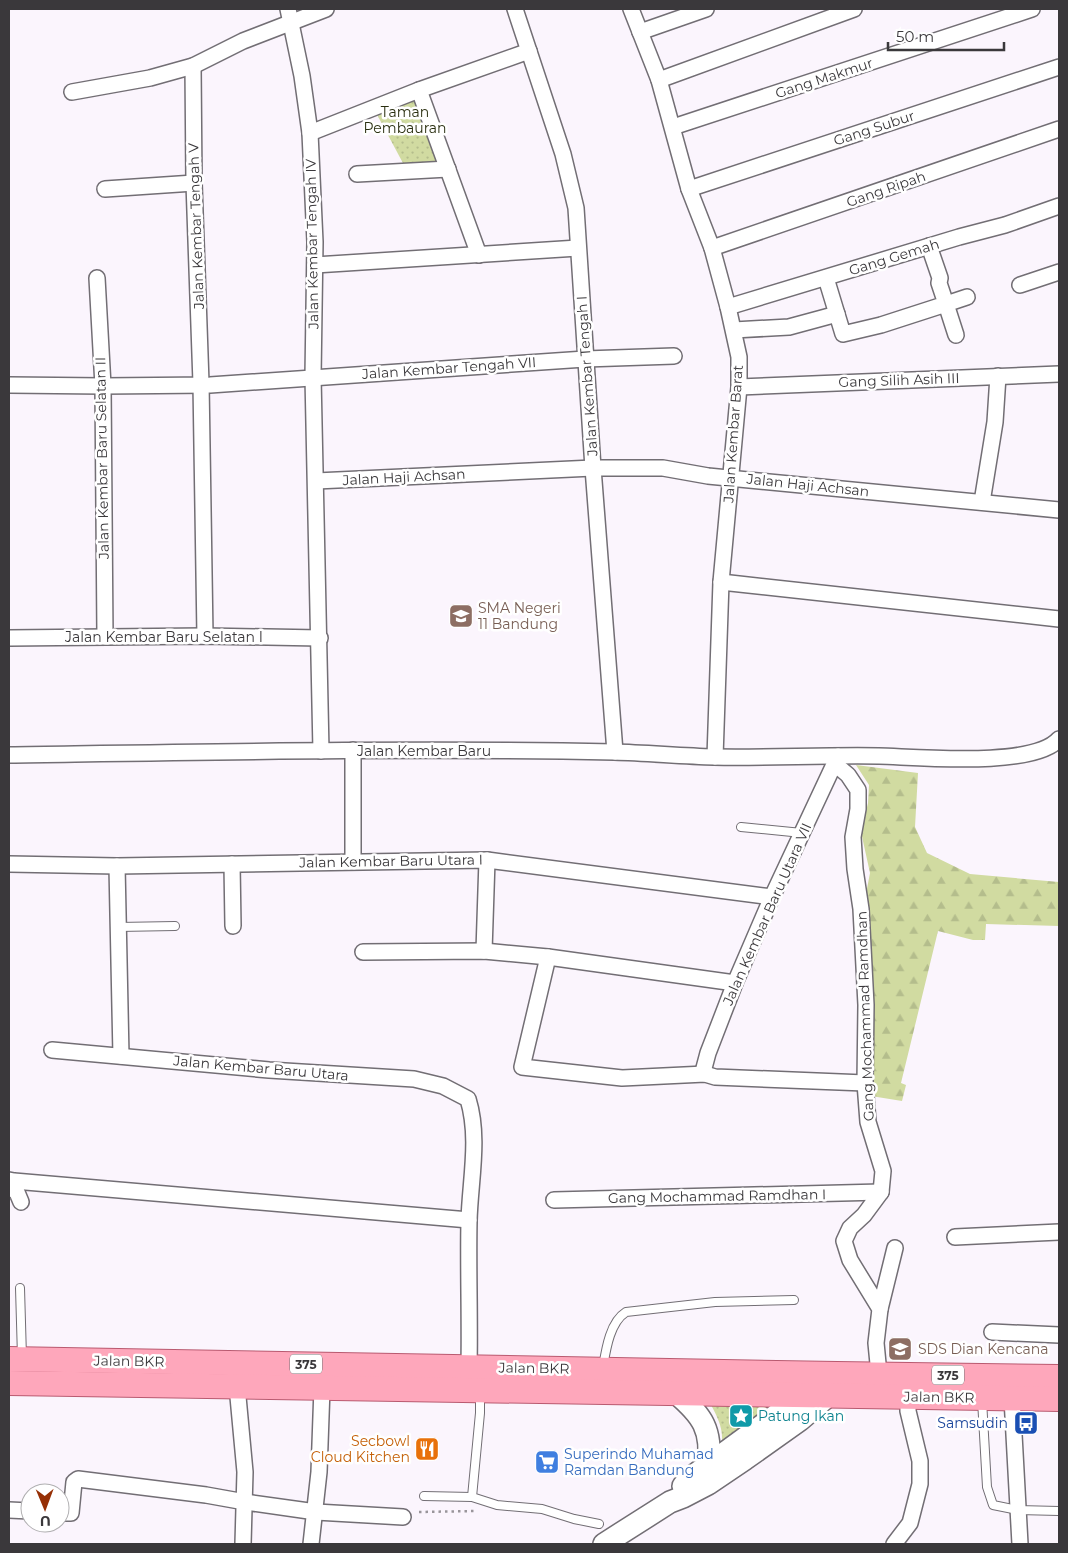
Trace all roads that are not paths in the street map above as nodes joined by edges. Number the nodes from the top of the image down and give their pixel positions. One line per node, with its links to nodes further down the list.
1 (326, 9): 7 (street)
2 (515, 9): 9 (street, Jalan Kembar Tengah I)
3 (631, 9): 8 (street, Jalan Kembar Barat)
4 (706, 9): 8 (street)
5 (854, 9): 12 (street)
6 (1032, 9): 15 (street, Gang Makmur)
7 (290, 15): 10 (street); 17 (street, Jalan Kembar Tengah IV)
8 (640, 32): 12 (street, Jalan Kembar Barat)
9 (530, 51): 13 (street); 25 (street, Jalan Kembar Tengah I)
10 (193, 66): 14 (street); 20 (street, Jalan Kembar Tengah V)
11 (1059, 67): 22 (street, Gang Subur)
12 (658, 80): 15 (street, Jalan Kembar Barat)
13 (418, 90): 17 (street); 18 (street)
14 (72, 92)
15 (679, 126): 22 (street, Jalan Kembar Barat)
16 (1059, 129): 26 (street, Gang Ripah)
17 (310, 133): 28 (street, Jalan Kembar Tengah IV)
18 (448, 169): 19 (street); 27 (street)
19 (357, 174)
20 (194, 183): 21 (street); 45 (street, Jalan Kembar Tengah V)
21 (106, 189)
22 (689, 189): 26 (street, Jalan Kembar Barat)
23 (1059, 206): 24 (street, Gang Gemah)
24 (929, 246): 31 (street, Gang Gemah); 34 (street)
25 (578, 248): 27 (street); 40 (street, Jalan Kembar Tengah I)
26 (712, 248): 35 (street, Jalan Kembar Barat)
27 (479, 255): 28 (street)
28 (315, 265): 43 (street, Jalan Kembar Tengah IV)
29 (1059, 272): 32 (street)
30 (97, 278): 46 (street, Jalan Kembar Baru Selatan II)
31 (826, 278): 35 (street, Gang Gemah); 36 (street)
32 (1020, 285)
33 (967, 297): 34 (street)
34 (946, 304): 36 (street); 38 (street)
35 (728, 307): 37 (street, Jalan Kembar Barat)
36 (837, 314): 37 (street)
37 (734, 330): 47 (street, Jalan Kembar Barat)
38 (956, 335)
39 (674, 356): 40 (street, Jalan Kembar Tengah VII)
40 (585, 359): 43 (street, Jalan Kembar Tengah VII); 48 (street, Jalan Kembar Tengah I)
41 (1059, 374): 42 (street, Gang Silih Asih III)
42 (998, 376): 47 (street, Gang Silih Asih III); 51 (street)
43 (313, 377): 45 (street, Jalan Kembar Tengah VII); 50 (street, Jalan Kembar Tengah IV)
44 (9, 385): 46 (street, Jalan Kembar Tengah VII)
45 (201, 385): 46 (street, Jalan Kembar Tengah VII); 55 (street, Jalan Kembar Tengah V)
46 (103, 386): 56 (street, Jalan Kembar Baru Selatan II)
47 (739, 386): 49 (street, Jalan Kembar Barat)
48 (592, 468): 49 (street, Jalan Haji Achsan); 50 (street, Jalan Haji Achsan); 62 (street, Jalan Kembar Tengah I)
49 (730, 477): 51 (street, Jalan Haji Achsan); 53 (street, Jalan Kembar Barat)
50 (316, 481): 58 (street, Jalan Kembar Tengah IV)
51 (982, 502): 52 (street, Jalan Haji Achsan)
52 (1059, 510)
53 (721, 582): 54 (street); 64 (street, Jalan Kembar Barat)
54 (1059, 619)
55 (204, 636): 56 (street, Jalan Kembar Baru Selatan I); 58 (street, Jalan Kembar Baru Selatan I)
56 (104, 637): 57 (street, Jalan Kembar Baru Selatan I)
57 (9, 638)
58 (320, 638): 61 (street, Jalan Kembar Tengah IV)
59 (1059, 738): 65 (street, Jalan Kembar Baru)
60 (353, 750): 61 (street, Jalan Kembar Baru); 62 (street, Jalan Kembar Baru); 69 (street)
61 (321, 751): 63 (street, Jalan Kembar Baru)
62 (615, 752): 64 (street, Jalan Kembar Baru)
63 (9, 754)
64 (715, 757): 65 (street, Jalan Kembar Baru)
65 (837, 760): 67 (street, Jalan Kembar Baru Utara VII); 84 (street, Gang Mochammad Ramdhan)
66 (740, 827): 67 (lane)
67 (802, 833): 73 (street, Jalan Kembar Baru Utara VII)
68 (487, 860): 69 (street, Jalan Kembar Baru Utara I); 73 (street, Jalan Kembar Baru Utara I); 77 (street)
69 (353, 861): 71 (street, Jalan Kembar Baru Utara I)
70 (9, 864): 72 (street, Jalan Kembar Baru Utara I)
71 (232, 864): 72 (street, Jalan Kembar Baru Utara I); 75 (street)
72 (117, 866): 76 (street)
73 (772, 897): 80 (street, Jalan Kembar Baru Utara VII)
74 (175, 926): 76 (lane)
75 (233, 926)
76 (118, 927): 82 (street)
77 (484, 951): 78 (street); 79 (street)
78 (363, 952)
79 (548, 957): 80 (street); 83 (street)
80 (735, 983): 83 (street, Jalan Kembar Baru Utara VII)
81 (52, 1050): 82 (street, Jalan Kembar Baru Utara)
82 (121, 1056): 90 (street, Jalan Kembar Baru Utara)
83 (705, 1074): 84 (street)
84 (865, 1083): 87 (street, Gang Mochammad Ramdhan)
85 (9, 1180): 90 (street)
86 (9, 1189): 89 (street)
87 (881, 1192): 88 (street, Gang Mochammad Ramdhan I); 96 (street)
88 (554, 1200)
89 (21, 1202)
90 (469, 1220): 100 (street)
91 (1059, 1232): 92 (street)
92 (955, 1237)
93 (895, 1248): 96 (street)
94 (20, 1288): 99 (lane)
95 (794, 1300): 101 (lane)
96 (880, 1309): 102 (street)
97 (992, 1332): 98 (street)
98 (1059, 1334)
99 (15, 1359): 100 (main road, Jalan BKR / 375)
100 (469, 1367): 101 (main road, Jalan BKR / 375)
101 (602, 1369): 105 (main road, Jalan BKR / 375)
102 (879, 1374): 103 (main road, Jalan BKR / 375); 106 (main road, Jalan BKR / 375)
103 (1059, 1377)
104 (9, 1383): 107 (main road, Jalan BKR / 375)
105 (803, 1384): 106 (main road, Jalan BKR / 375); 110 (main road, Jalan BKR / 375); 115 (main road)
106 (833, 1385): 111 (main road, Jalan BKR / 375); 119 (main road)
107 (238, 1386): 108 (main road, Jalan BKR / 375); 118 (street)
108 (322, 1388): 109 (main road, Jalan BKR / 375); 122 (street)
109 (480, 1390): 110 (main road, Jalan BKR / 375); 117 (lane)
110 (676, 1393): 115 (main road)
111 (908, 1397): 112 (main road, Jalan BKR / 375); 129 (street)
112 (982, 1398): 113 (main road, Jalan BKR / 375); 120 (lane)
113 (1012, 1398): 114 (main road, Jalan BKR / 375); 120 (street)
114 (1059, 1399)
115 (708, 1466): 119 (main road)
116 (424, 1496): 117 (lane)
117 (472, 1497): 125 (lane)
118 (245, 1502): 122 (street); 123 (street); 126 (street)
119 (670, 1502): 128 (main road)
120 (1018, 1510): 121 (lane); 130 (street)
121 (1059, 1511)
122 (316, 1512): 124 (street); 127 (street)
123 (70, 1513)
124 (403, 1517)
125 (599, 1524)
126 (243, 1544)
127 (311, 1544)
128 (604, 1544)
129 (894, 1544)
130 (1020, 1544)

